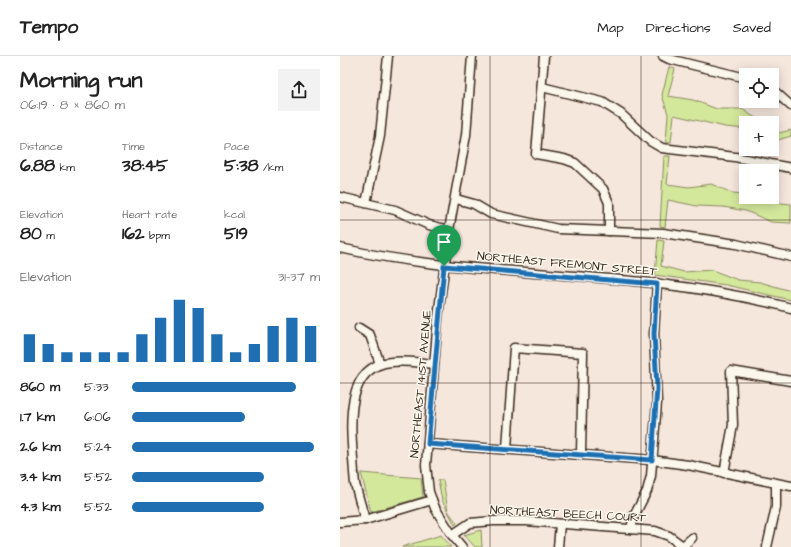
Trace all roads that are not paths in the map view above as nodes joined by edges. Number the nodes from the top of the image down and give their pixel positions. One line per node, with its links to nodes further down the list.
1 (388, 56): 12 (street)
2 (472, 56): 11 (street, NORTHEAST 141ST AVENUE)
3 (544, 56): 6 (street)
4 (662, 56): 5 (street)
5 (739, 76)
6 (542, 86): 9 (street); 14 (street)
7 (779, 95): 8 (street)
8 (791, 106)
9 (791, 168)
10 (340, 197): 12 (street)
11 (456, 199): 13 (street, NORTHEAST 141ST AVENUE); 14 (street)
12 (366, 203): 13 (street)
13 (449, 230): 17 (street, NORTHEAST 141ST AVENUE)
14 (609, 231): 16 (street)
15 (340, 248): 17 (street, NORTHEAST FREMONT STREET)
16 (791, 257)
17 (444, 266): 18 (street, NORTHEAST FREMONT STREET); 22 (street, NORTHEAST 141ST AVENUE)
18 (657, 284): 19 (street, NORTHEAST FREMONT STREET); 27 (street)
19 (791, 308)
20 (359, 328): 21 (street)
21 (380, 364): 22 (street); 32 (street)
22 (434, 364): 24 (street, NORTHEAST 141ST AVENUE)
23 (791, 382): 28 (street)
24 (428, 444): 25 (street); 31 (street, NORTHEAST 141ST AVENUE)
25 (507, 448): 26 (street); 26 (street)
26 (580, 454): 27 (street)
27 (652, 460): 28 (street); 35 (street)
28 (724, 473): 29 (street)
29 (776, 484): 30 (street); 41 (street)
30 (791, 486)
31 (432, 500): 32 (street); 36 (street, NORTHEAST 141ST AVENUE)
32 (366, 520): 33 (street)
33 (340, 522)
34 (560, 524): 35 (street, NORTHEAST BEECH COURT); 36 (street, NORTHEAST BEECH COURT); 39 (street)
35 (631, 529): 40 (street, NORTHEAST BEECH COURT)
36 (452, 535): 38 (street, NORTHEAST 141ST AVENUE)
37 (692, 538): 40 (street)
38 (462, 547)
39 (558, 547)
40 (683, 547)
41 (767, 547)

